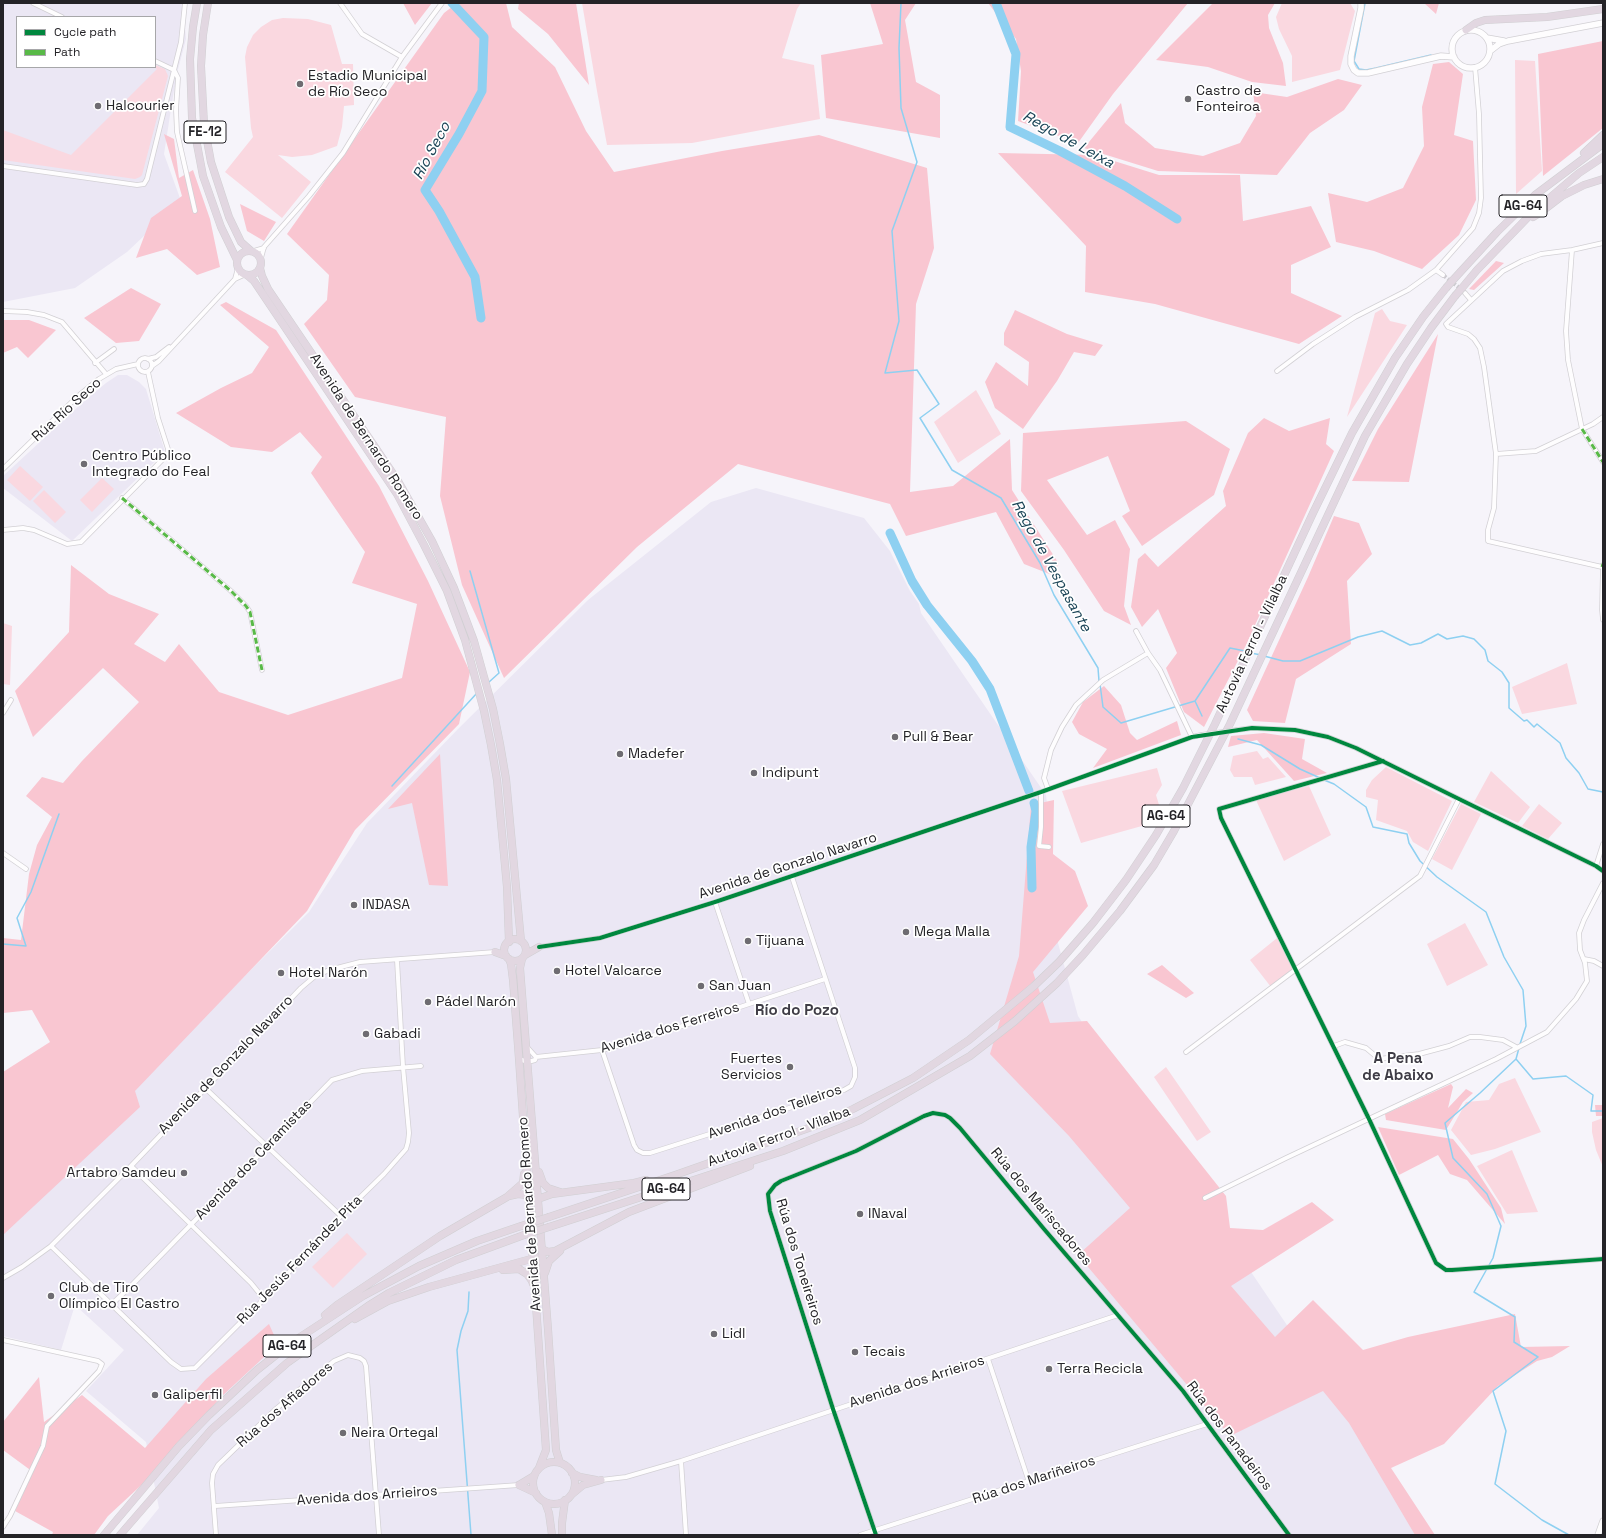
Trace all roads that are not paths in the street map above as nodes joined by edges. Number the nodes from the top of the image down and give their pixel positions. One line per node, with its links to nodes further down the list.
1 (33, 3): 9 (street)
2 (185, 3): 21 (street)
3 (197, 3): 35 (highway, FE-12)
4 (208, 3): 33 (highway, FE-12)
5 (340, 3): 17 (street)
6 (442, 3): 17 (street)
7 (1361, 3): 16 (street)
8 (1603, 9): 11 (highway)
9 (60, 16)
10 (1603, 23): 13 (street)
11 (1466, 30): 12 (street); 14 (street)
12 (1487, 38): 13 (street); 15 (street)
13 (1508, 41): 15 (street)
14 (1453, 44): 16 (street); 18 (street)
15 (1490, 51): 20 (street)
16 (1441, 56): 18 (street)
17 (402, 57): 31 (street)
18 (1454, 57): 20 (street)
19 (156, 61): 21 (street)
20 (1476, 67): 38 (street)
21 (174, 70): 25 (street); 28 (street)
22 (1603, 135): 26 (highway)
23 (1603, 144): 26 (highway, Autovía Ferrol - Vilalba / AG-64)
24 (1603, 157): 29 (highway, Autovía Ferrol - Vilalba / AG-64)
25 (3, 166)
26 (1560, 175): 112 (highway, Autovía Ferrol - Vilalba / AG-64, bridge)
27 (1603, 179): 29 (highway)
28 (194, 212)
29 (1524, 221): 42 (highway, Autovía Ferrol - Vilalba / AG-64)
30 (1603, 243): 32 (street)
31 (264, 247): 33 (street); 34 (street)
32 (1572, 250): 43 (street); 55 (street)
33 (252, 251): 34 (highway); 35 (highway)
34 (261, 258): 37 (highway)
35 (238, 260): 36 (highway)
36 (238, 268): 39 (highway); 41 (street)
37 (260, 268): 39 (highway); 82 (highway, Avenida de Bernardo Romero)
38 (1436, 270): 40 (street); 51 (street)
39 (247, 274): 41 (street); 83 (highway, Avenida de Bernardo Romero)
40 (1443, 276)
41 (235, 279): 45 (street)
42 (1464, 291): 43 (street); 107 (highway, Autovía Ferrol - Vilalba / AG-64, bridge)
43 (1471, 300): 56 (street)
44 (3, 311): 48 (street)
45 (176, 342): 47 (street); 50 (street)
46 (114, 349): 48 (street)
47 (148, 359): 49 (street); 50 (street)
48 (95, 363): 53 (street)
49 (138, 364): 52 (street); 53 (street, Rúa Río Seco)
50 (152, 366): 52 (street)
51 (1277, 371)
52 (148, 372): 59 (street)
53 (106, 374): 58 (street, Rúa Río Seco)
54 (1603, 417): 55 (street)
55 (1582, 428): 56 (street); 57 (street)
56 (1496, 454): 61 (street)
57 (1603, 462)
58 (3, 469)
59 (122, 498): 60 (street); 65 (street)
60 (3, 530)
61 (1603, 565): 62 (street)
62 (1603, 620)
63 (1136, 631): 64 (street)
64 (1148, 654): 68 (street); 70 (street)
65 (262, 670)
66 (11, 700): 67 (street)
67 (3, 713)
68 (1192, 737): 69 (street, Avenida de Gonzalo Navarro, bridge); 70 (street, Avenida de Gonzalo Navarro)
69 (1382, 761): 72 (street, Avenida de Gonzalo Navarro); 91 (street)
70 (1048, 789): 71 (street, Avenida de Gonzalo Navarro)
71 (1041, 792): 74 (street); 79 (street, Avenida de Gonzalo Navarro)
72 (1459, 799): 76 (street, Avenida de Gonzalo Navarro); 91 (street)
73 (1603, 844): 76 (street)
74 (1049, 847)
75 (3, 853): 77 (street)
76 (1596, 866): 78 (street, Avenida de Gonzalo Navarro)
77 (26, 869)
78 (1603, 871)
79 (792, 877): 81 (street, Avenida de Gonzalo Navarro); 92 (street, Avenida dos Telleiros)
80 (1603, 883): 88 (street)
81 (715, 902): 84 (street, Avenida de Gonzalo Navarro); 93 (street)
82 (523, 943): 83 (highway); 84 (highway); 86 (highway)
83 (507, 945): 85 (highway); 87 (highway)
84 (539, 948): 86 (highway)
85 (495, 952): 87 (highway); 89 (street, Avenida de Gonzalo Navarro)
86 (524, 957): 87 (highway); 96 (highway, Avenida de Bernardo Romero)
87 (508, 958): 100 (highway, Avenida de Bernardo Romero)
88 (1584, 959): 90 (street); 95 (street)
89 (398, 960): 103 (street, Rúa Jesús Fernández Pita); 104 (street, Avenida de Gonzalo Navarro)
90 (1603, 966)
91 (1296, 971): 94 (street); 98 (street)
92 (825, 979): 93 (street, Avenida dos Ferreiros); 97 (street, Avenida dos Telleiros)
93 (749, 1004): 97 (street, Avenida dos Ferreiros)
94 (1334, 1046): 95 (street); 106 (street)
95 (1519, 1046): 106 (street)
96 (527, 1047): 99 (street); 101 (highway, Avenida de Bernardo Romero)
97 (602, 1050): 99 (street, Avenida dos Ferreiros)
98 (1186, 1052)
99 (536, 1057): 101 (street)
100 (519, 1059): 101 (street); 110 (highway, Avenida de Bernardo Romero)
101 (528, 1062): 109 (highway, Avenida de Bernardo Romero)
102 (421, 1066): 103 (street, Avenida dos Ceramistas)
103 (403, 1067): 108 (street, Avenida dos Ceramistas); 117 (street, Rúa Jesús Fernández Pita)
104 (204, 1087): 108 (street); 111 (street, Avenida de Gonzalo Navarro)
105 (945, 1115): 131 (street, Rúa dos Mariscadores); 136 (street, Rúa dos Toneireiros)
106 (1369, 1119): 115 (street); 124 (street)
107 (860, 1120): 122 (highway); 132 (highway, Autovía Ferrol - Vilalba / AG-64, bridge)
108 (267, 1146): 117 (street); 118 (street, Avenida dos Ceramistas)
109 (534, 1153): 113 (highway); 116 (highway, Avenida de Bernardo Romero)
110 (525, 1154): 114 (highway); 116 (highway, Avenida de Bernardo Romero)
111 (131, 1166): 118 (street); 120 (street, Avenida de Gonzalo Navarro)
112 (700, 1166): 113 (highway); 134 (highway, Autovía Ferrol - Vilalba / AG-64, bridge)
113 (562, 1192): 116 (highway)
114 (507, 1197): 116 (highway); 134 (highway)
115 (1205, 1198)
116 (534, 1202): 119 (highway, Avenida de Bernardo Romero); 121 (highway, Avenida de Bernardo Romero)
117 (341, 1216): 127 (street, Rúa Jesús Fernández Pita)
118 (191, 1224): 127 (street); 130 (street, Avenida dos Ceramistas)
119 (532, 1242): 121 (highway); 123 (highway, Avenida de Bernardo Romero)
120 (51, 1246): 125 (street, Avenida de Gonzalo Navarro); 130 (street, Rúa Jesús Fernández Pita)
121 (541, 1246): 122 (highway); 123 (highway); 129 (highway, Avenida de Bernardo Romero)
122 (565, 1247): 129 (highway)
123 (533, 1258): 126 (highway); 128 (highway, Avenida de Bernardo Romero)
124 (1603, 1259)
125 (3, 1278)
126 (459, 1278): 128 (highway); 132 (highway)
127 (264, 1299): 130 (street, Rúa Jesús Fernández Pita)
128 (536, 1303): 140 (highway, Avenida de Bernardo Romero)
129 (546, 1303): 139 (highway, Avenida de Bernardo Romero)
130 (112, 1304)
131 (1118, 1315): 135 (street, Avenida dos Arrieiros); 137 (street, Rúa dos Panadeiros)
132 (327, 1334): 155 (highway, Autovía Ferrol - Vilalba / AG-64)
133 (3, 1340): 152 (street)
134 (290, 1344): 154 (highway, Autovía Ferrol - Vilalba / AG-64)
135 (988, 1359): 136 (street, Avenida dos Arrieiros); 144 (street)
136 (833, 1409): 138 (street, Avenida dos Arrieiros); 153 (street)
137 (1207, 1424): 144 (street, Rúa dos Mariñeiros); 163 (street, Rúa dos Panadeiros)
138 (681, 1461): 143 (street, Avenida dos Arrieiros); 160 (street)
139 (560, 1463): 140 (highway); 141 (highway)
140 (539, 1468): 142 (highway)
141 (572, 1473): 143 (highway); 148 (highway)
142 (534, 1476): 145 (highway); 146 (highway)
143 (601, 1480): 148 (highway)
144 (1029, 1482): 153 (street, Rúa dos Mariñeiros)
145 (519, 1485): 146 (highway); 147 (street, Avenida dos Arrieiros)
146 (536, 1493): 149 (highway)
147 (376, 1495): 150 (street, Avenida dos Arrieiros); 150 (street, Rúa dos Afiadores); 157 (street, Rúa dos Afiadores)
148 (568, 1498): 149 (highway); 159 (highway)
149 (545, 1502): 158 (highway)
150 (215, 1506): 156 (street, Rúa dos Afiadores)
151 (1603, 1521): 164 (street)
152 (3, 1527)
153 (875, 1530): 161 (street, Rúa dos Mariñeiros); 162 (street)
154 (104, 1535)
155 (120, 1535)
156 (216, 1535)
157 (378, 1535)
158 (552, 1535)
159 (562, 1535)
160 (686, 1535)
161 (860, 1535)
162 (876, 1535)
163 (1289, 1535)
164 (1598, 1535)

